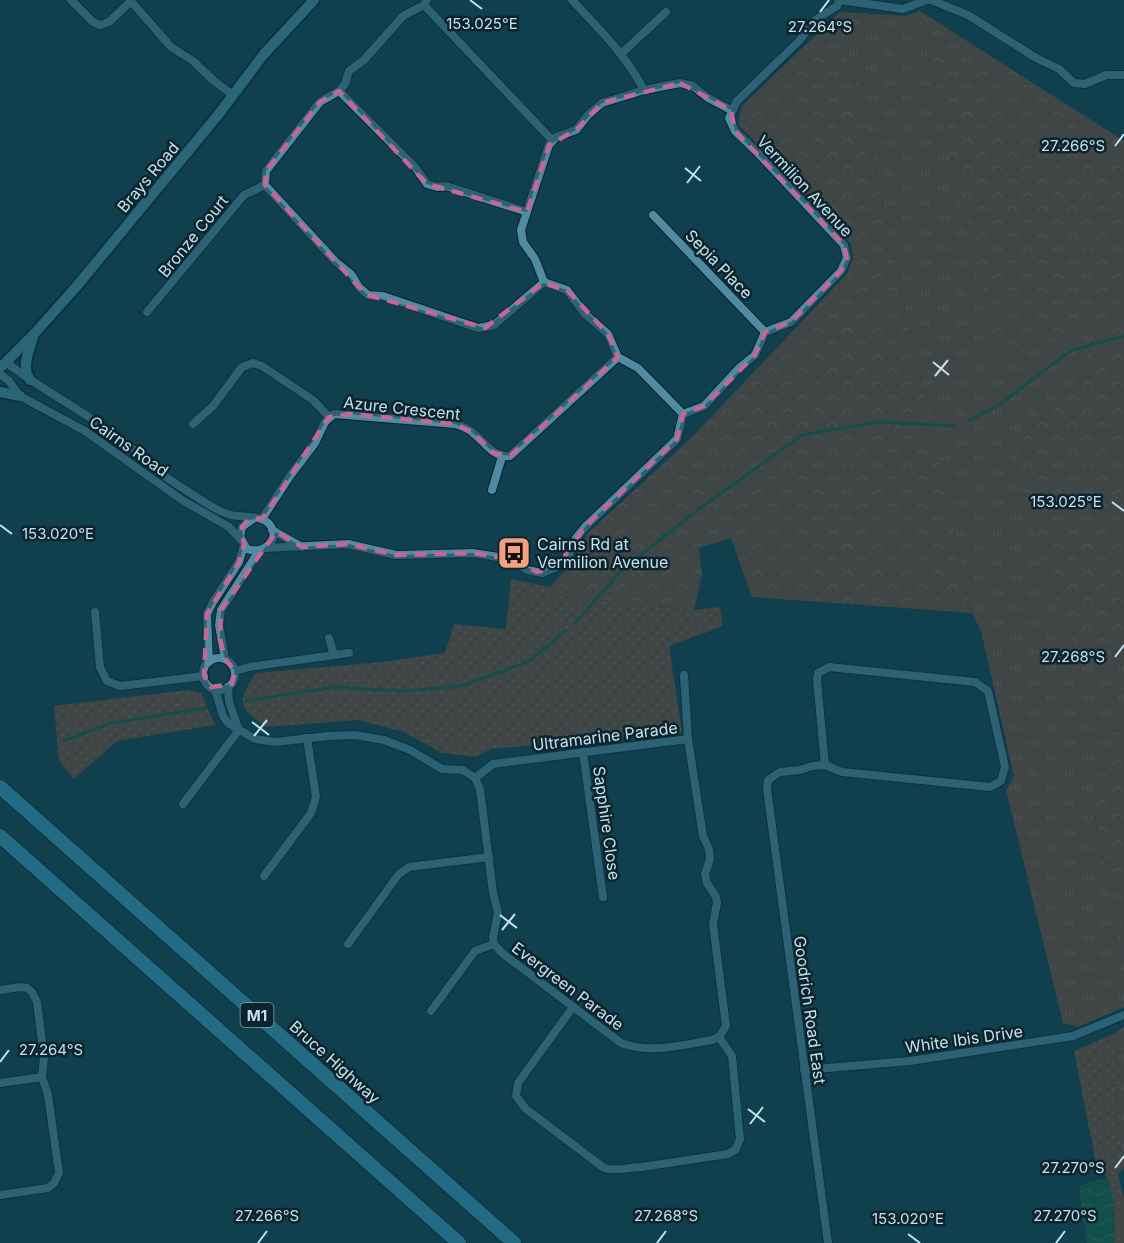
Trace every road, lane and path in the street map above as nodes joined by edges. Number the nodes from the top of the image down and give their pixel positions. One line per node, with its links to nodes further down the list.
1 (71, 0): 6 (street)
2 (314, 0): 13 (main road, Brays Road)
3 (572, 0): 9 (street)
4 (839, 0): 5 (street); 14 (street)
5 (929, 0): 10 (street)
6 (130, 1): 13 (street)
7 (425, 3): 12 (street); 15 (street)
8 (666, 12): 9 (street)
9 (622, 53): 11 (street)
10 (1124, 75)
11 (644, 90): 14 (street); 15 (street)
12 (339, 91): 16 (street); 17 (street)
13 (233, 95): 22 (main road, Brays Road)
14 (731, 110): 21 (street, Vermilion Avenue)
15 (552, 140): 17 (street)
16 (265, 185): 19 (street); 20 (street, Bronze Court)
17 (527, 212): 19 (street)
18 (653, 215): 21 (street, Sepia Place)
19 (544, 282): 23 (street)
20 (147, 312)
21 (765, 332): 29 (street)
22 (34, 334): 24 (main road, Brays Road); 26 (main road)
23 (618, 357): 29 (street); 32 (street)
24 (3, 365): 26 (street, Cairns Road)
25 (0, 374): 28 (street, Cairns Road)
26 (30, 380): 34 (street, Cairns Road)
27 (0, 392): 28 (main road)
28 (20, 396): 37 (street, Cairns Road)
29 (683, 414): 38 (street)
30 (328, 417): 31 (street); 32 (street, Azure Crescent); 35 (street, Azure Crescent)
31 (193, 424)
32 (502, 457): 33 (street)
33 (492, 490)
34 (252, 519): 35 (street); 37 (street)
35 (262, 519): 36 (street)
36 (272, 530): 38 (street); 39 (street)
37 (243, 544): 39 (street); 45 (street)
38 (302, 547): 39 (street)
39 (263, 549): 44 (street)
40 (95, 612): 48 (street)
41 (329, 638): 43 (street)
42 (349, 653): 43 (street)
43 (334, 656): 46 (street)
44 (225, 659): 45 (street); 46 (street)
45 (209, 662): 48 (street)
46 (235, 671): 49 (street)
47 (684, 675): 53 (street)
48 (204, 676): 50 (street)
49 (228, 687): 50 (street); 51 (street)
50 (215, 689): 51 (street)
51 (239, 730): 52 (street); 58 (street)
52 (307, 738): 56 (street); 61 (street)
53 (688, 739): 54 (street, Ultramarine Parade); 69 (street, Ultramarine Parade)
54 (583, 752): 56 (street, Ultramarine Parade); 62 (street, Sapphire Close)
55 (825, 765): 55 (street); 70 (street, Goodrich Road East)
56 (475, 778): 60 (street, Evergreen Parade)
57 (0, 787): 75 (highway, Bruce Highway / M1)
58 (183, 804)
59 (0, 836): 74 (highway, M1)
60 (489, 857): 63 (street); 64 (street, Evergreen Parade)
61 (264, 876)
62 (603, 897)
63 (348, 944)
64 (494, 944): 66 (street, Evergreen Parade); 67 (street)
65 (0, 990): 71 (street)
66 (573, 1007): 69 (street, Evergreen Parade); 69 (street)
67 (431, 1011)
68 (1124, 1015): 70 (street, White Ibis Drive)
69 (719, 1038)
70 (804, 1070): 76 (street, Goodrich Road East)
71 (42, 1077): 72 (street); 73 (street)
72 (0, 1083)
73 (0, 1196)
74 (459, 1243)
75 (514, 1243)
76 (828, 1243)

